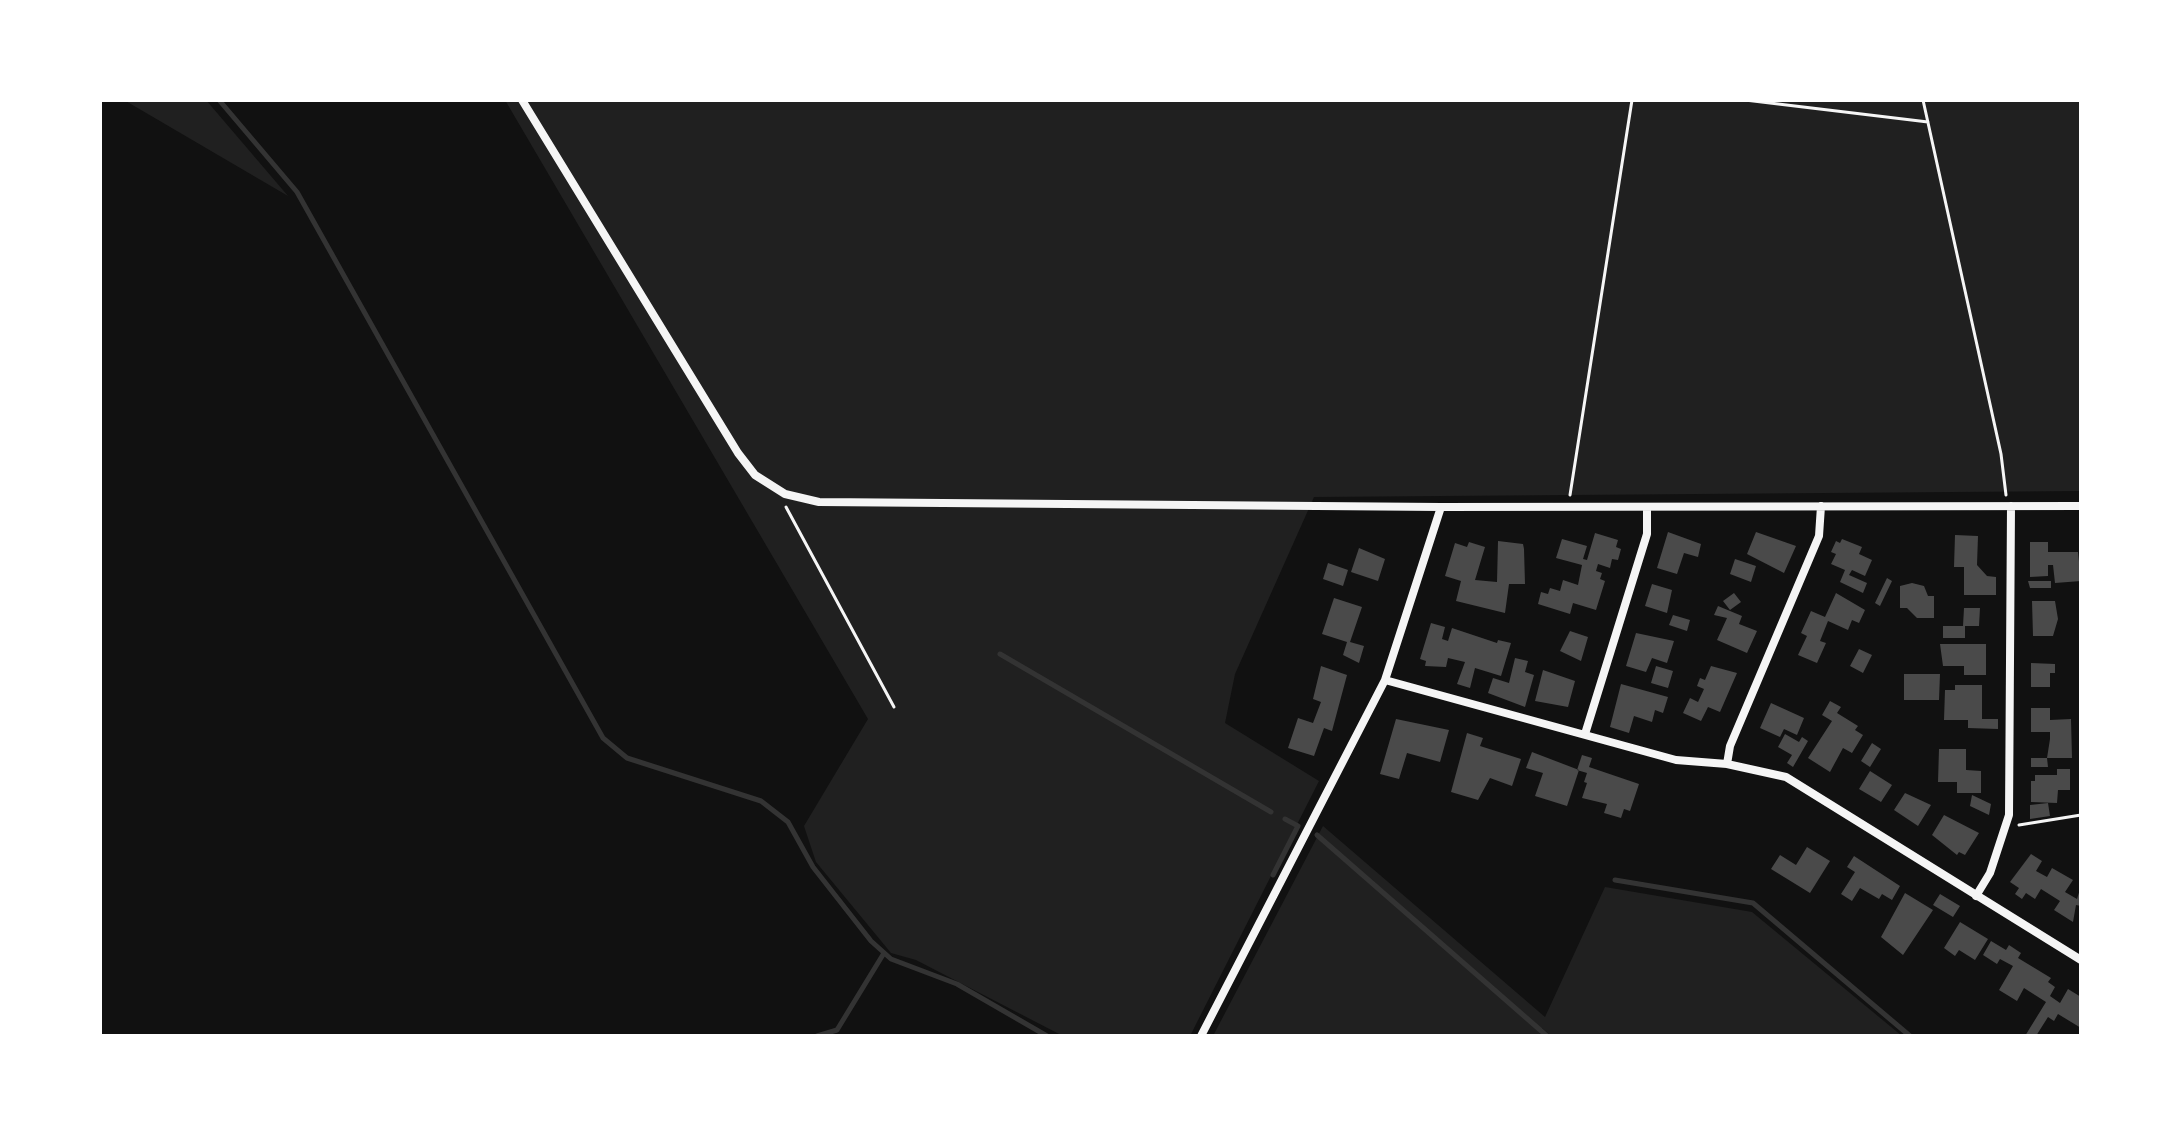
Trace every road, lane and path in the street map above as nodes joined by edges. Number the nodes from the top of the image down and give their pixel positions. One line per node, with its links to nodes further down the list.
1 (522, 100): 6 (street)
2 (1632, 100): 7 (path)
3 (1745, 100): 5 (path)
4 (1923, 100): 5 (path)
5 (1928, 122): 9 (path)
6 (785, 494): 11 (street); 14 (path)
7 (1568, 506): 11 (street); 12 (street)
8 (1821, 506): 9 (street); 12 (street); 16 (street)
9 (2011, 506): 10 (street); 18 (street)
10 (2081, 506)
11 (1441, 507): 13 (street)
12 (1647, 507): 15 (street)
13 (1385, 680): 15 (street); 21 (street)
14 (894, 707)
15 (1585, 734): 16 (street)
16 (1727, 764): 19 (street)
17 (2081, 815): 18 (path)
18 (2008, 826): 19 (street)
19 (1976, 896): 20 (street)
20 (2081, 960)
21 (1201, 1036)

